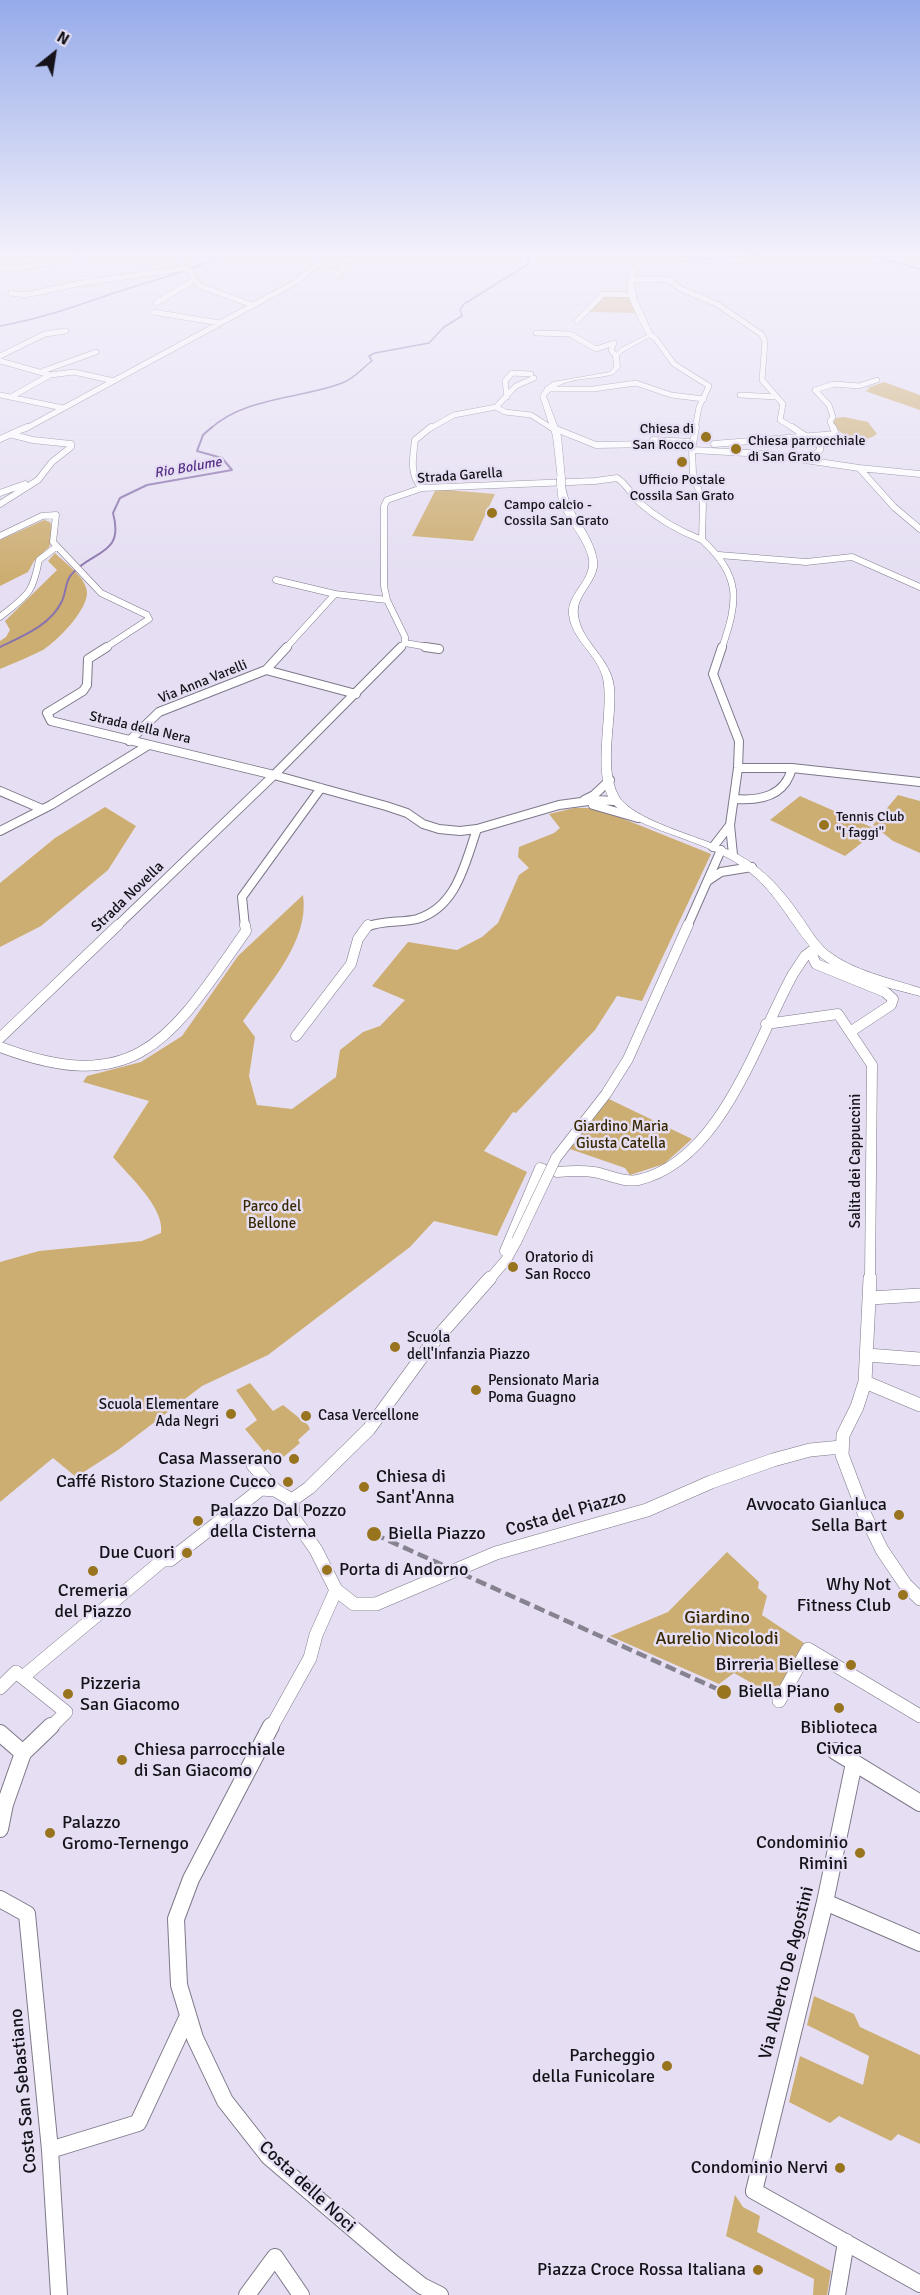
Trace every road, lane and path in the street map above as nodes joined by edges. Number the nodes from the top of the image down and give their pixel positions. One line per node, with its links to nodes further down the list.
1 (4, 362): 7 (street)
2 (68, 362): 7 (street)
3 (149, 362): 10 (street)
4 (617, 362): 11 (main road)
5 (673, 362): 17 (street)
6 (763, 362): 16 (street)
7 (40, 372): 8 (street)
8 (50, 375): 10 (street); 14 (street)
9 (877, 380): 22 (street)
10 (114, 381): 19 (street)
11 (547, 389): 17 (street); 20 (main road)
12 (0, 395): 14 (street)
13 (740, 395): 16 (street)
14 (11, 397): 19 (street)
15 (507, 397): 15 (street); 18 (street)
16 (777, 397): 22 (street)
17 (704, 399): 25 (street)
18 (496, 407): 20 (street); 30 (street)
19 (63, 408): 21 (street)
20 (557, 431): 25 (street); 52 (main road)
21 (13, 435): 23 (street); 29 (street)
22 (808, 436): 24 (street); 26 (street)
23 (0, 439)
24 (714, 444)
25 (692, 446): 26 (street); 35 (street)
26 (809, 460): 27 (street)
27 (859, 468): 28 (street); 33 (street)
28 (920, 474)
29 (38, 480): 31 (street); 32 (street)
30 (422, 489): 35 (street, Strada Garella); 41 (street, Strada Garella)
31 (0, 493)
32 (0, 504)
33 (920, 529)
34 (0, 536): 36 (street)
35 (702, 540): 37 (street, Strada Garella)
36 (56, 547): 42 (street); 47 (street, Strada della Nera)
37 (719, 555): 39 (street); 49 (street)
38 (276, 580): 40 (street)
39 (920, 587)
40 (335, 594): 41 (street); 45 (street, Via Anna Varelli)
41 (387, 600): 43 (street, Strada Garella)
42 (0, 617)
43 (405, 643): 44 (street); 46 (street)
44 (439, 649)
45 (266, 670): 46 (street); 47 (street, Via Anna Varelli)
46 (356, 694): 51 (street)
47 (129, 741): 48 (street, Strada della Nera)
48 (147, 746): 51 (street, Strada della Nera); 59 (street)
49 (738, 768): 50 (street); 56 (street)
50 (792, 768): 53 (street); 56 (street)
51 (274, 775): 54 (street, Strada della Nera); 73 (street, Strada Novella)
52 (609, 780): 57 (main road); 58 (street)
53 (920, 782)
54 (321, 788): 62 (street, Strada della Nera); 74 (street)
55 (0, 791): 59 (street)
56 (735, 799): 61 (street)
57 (615, 801): 58 (street, Strada della Nera); 60 (main road, Strada della Nera)
58 (580, 802): 60 (street, Strada della Nera); 62 (street, Strada della Nera)
59 (42, 809): 63 (street)
60 (640, 818): 64 (main road, Strada della Nera)
61 (730, 825): 64 (street); 65 (street)
62 (477, 829): 72 (street)
63 (0, 831)
64 (717, 849): 65 (main road, Strada della Nera); 67 (street)
65 (733, 855): 66 (main road, Strada della Nera)
66 (752, 867): 67 (street); 68 (main road, Strada della Nera)
67 (707, 883): 77 (street, bridge)
68 (817, 947): 69 (main road); 70 (street); 71 (street)
69 (920, 992)
70 (766, 1024): 71 (street, Salita dei Cappuccini); 76 (street)
71 (850, 1032): 79 (street, Salita dei Cappuccini)
72 (296, 1036)
73 (0, 1038)
74 (0, 1047)
75 (543, 1169): 77 (street)
76 (557, 1172)
77 (506, 1260): 87 (street)
78 (920, 1295): 79 (street)
79 (870, 1298): 80 (street, Salita dei Cappuccini)
80 (867, 1355): 81 (street); 82 (street, Salita dei Cappuccini)
81 (920, 1359)
82 (865, 1382): 83 (street); 84 (street, Salita dei Cappuccini)
83 (920, 1405)
84 (841, 1447): 88 (street, Costa del Piazzo); 89 (street)
85 (253, 1465): 86 (street)
86 (275, 1490): 87 (street); 90 (street)
87 (292, 1500): 88 (street)
88 (336, 1590): 103 (street, Costa delle Noci)
89 (920, 1599)
90 (24, 1676): 91 (street); 96 (street)
91 (0, 1688)
92 (779, 1701): 93 (street)
93 (920, 1716)
94 (0, 1733): 96 (street)
95 (835, 1751): 97 (street)
96 (23, 1753): 99 (street)
97 (854, 1763): 98 (street); 101 (street, Via Alberto De Agostini)
98 (920, 1803)
99 (0, 1829)
100 (0, 1899): 104 (street, Costa San Sebastiano)
101 (825, 1902): 102 (street); 105 (street, Via Alberto De Agostini)
102 (920, 1943)
103 (188, 2016): 104 (street); 110 (street, Costa delle Noci)
104 (50, 2150): 107 (street, Costa San Sebastiano)
105 (846, 2242): 106 (street); 111 (street)
106 (920, 2284)
107 (59, 2295)
108 (247, 2295): 109 (street)
109 (301, 2295)
110 (440, 2295)
111 (837, 2295)

